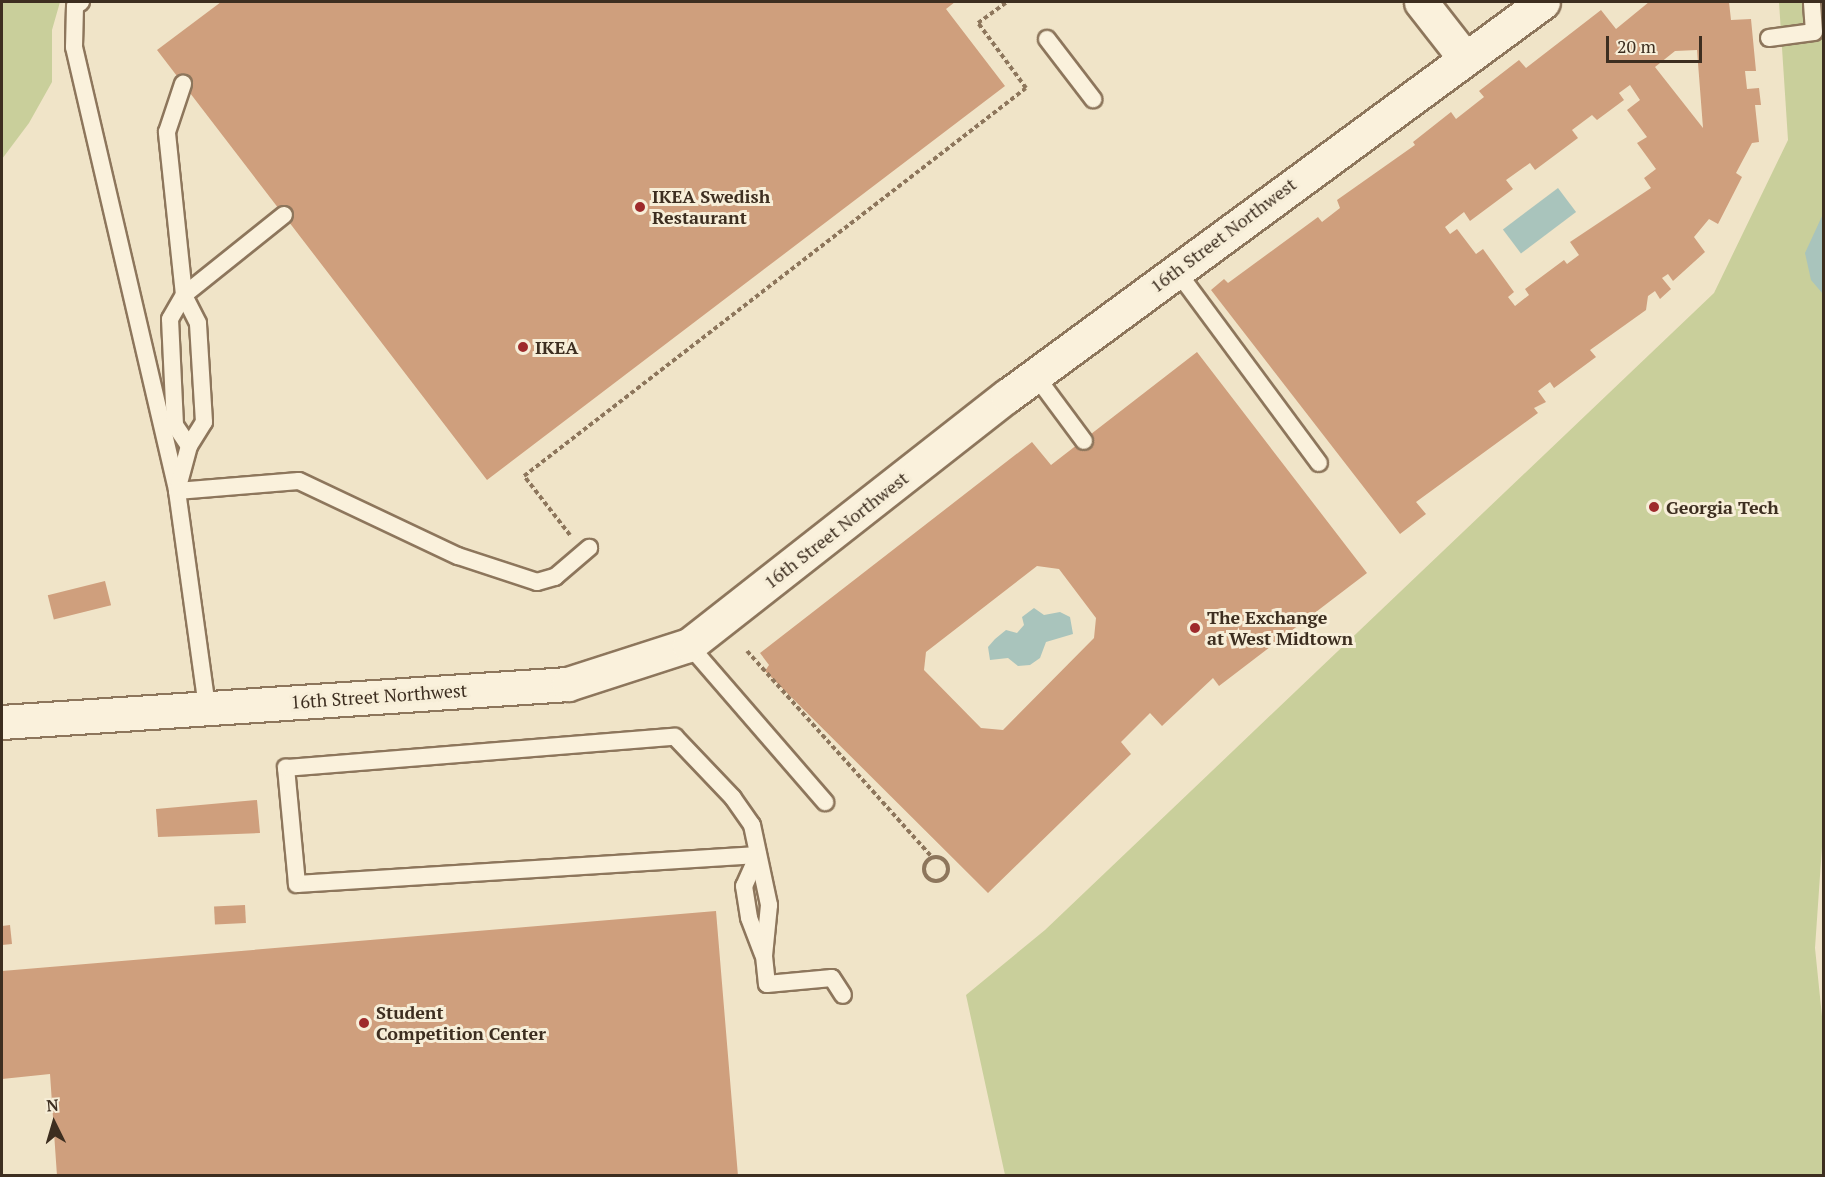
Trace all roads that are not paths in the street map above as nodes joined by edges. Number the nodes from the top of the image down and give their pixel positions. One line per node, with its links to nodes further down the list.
1 (81, 2): 18 (lane)
2 (1421, 2): 8 (street)
3 (1543, 2): 8 (street, 16th Street Northwest)
4 (1812, 2): 5 (lane)
5 (1819, 32): 6 (lane)
6 (1769, 38)
7 (1047, 39): 10 (lane)
8 (1464, 57): 12 (street, 16th Street Northwest)
9 (183, 84): 13 (lane)
10 (1093, 99)
11 (284, 215): 13 (lane)
12 (1176, 270): 14 (street, 16th Street Northwest); 17 (lane)
13 (184, 295): 16 (lane); 16 (lane)
14 (1035, 375): 15 (lane); 20 (street, 16th Street Northwest)
15 (1084, 441)
16 (189, 446): 18 (lane)
17 (1319, 463)
18 (177, 491): 19 (lane); 21 (lane)
19 (586, 550)
20 (689, 645): 21 (street, 16th Street Northwest); 23 (lane)
21 (207, 707): 22 (street, 16th Street Northwest)
22 (2, 722)
23 (825, 802)
24 (758, 855): 24 (lane); 25 (lane)
25 (843, 995)

